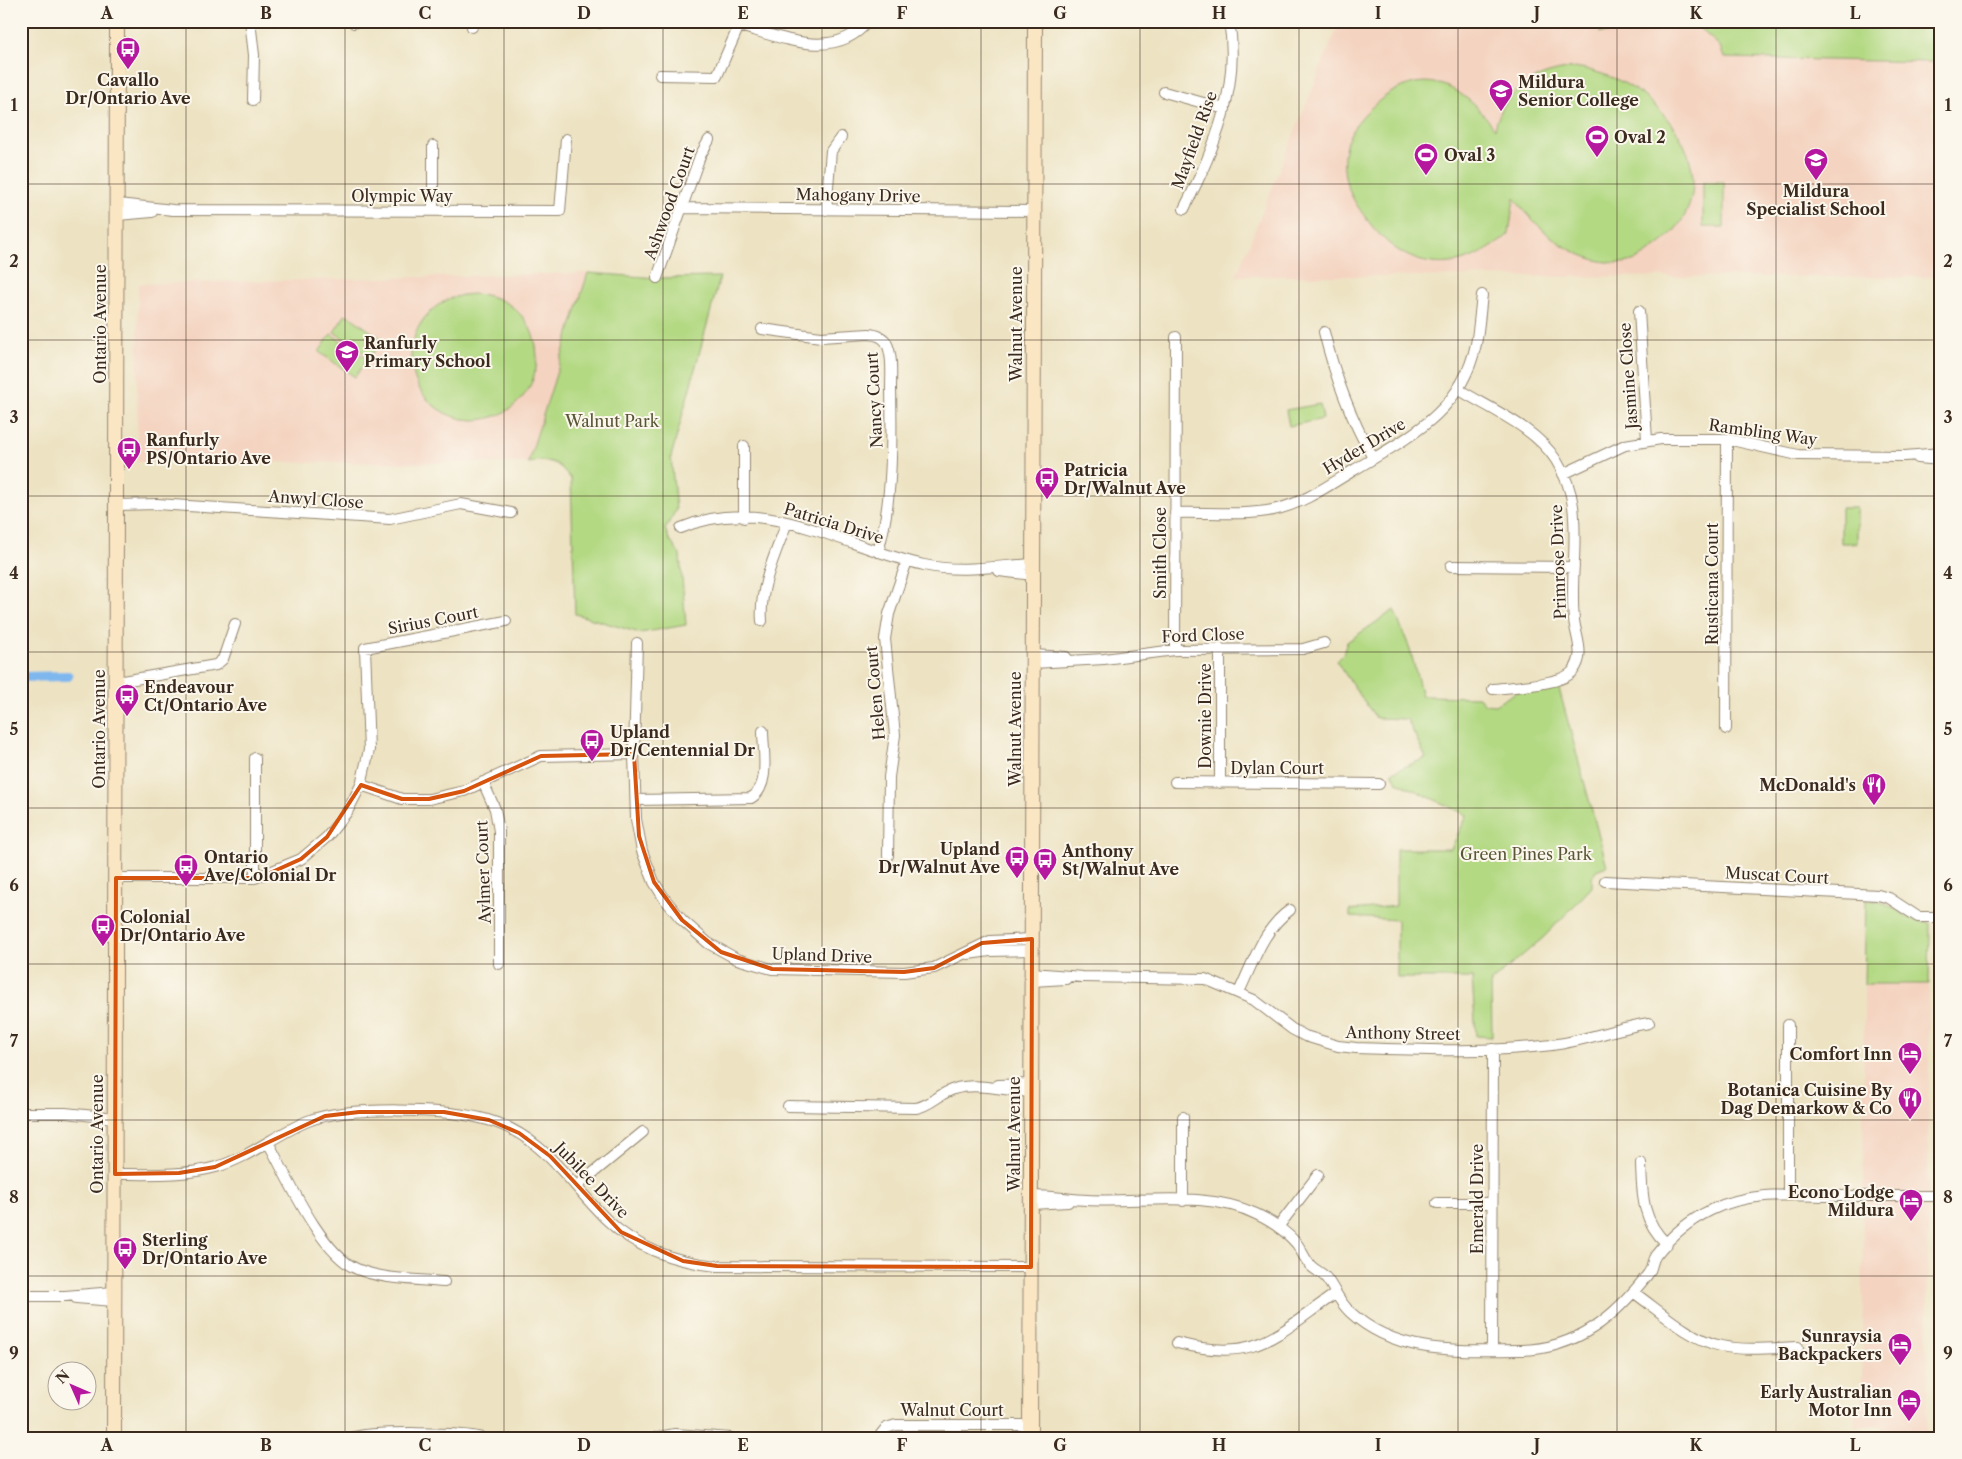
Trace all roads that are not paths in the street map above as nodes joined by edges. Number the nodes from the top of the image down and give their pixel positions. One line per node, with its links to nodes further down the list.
1 (117, 21): 17 (street, Ontario Avenue)
2 (250, 21): 9 (street)
3 (868, 21): 6 (street)
4 (1035, 21): 20 (street, Walnut Avenue)
5 (1229, 21): 10 (street, Mayfield Rise)
6 (740, 24): 7 (street)
7 (660, 75)
8 (1164, 92): 10 (street)
9 (253, 100)
10 (1225, 109): 16 (street, Mayfield Rise)
11 (841, 137): 18 (street)
12 (566, 139): 19 (street, Olympic Way)
13 (709, 140): 15 (street, Ashwood Court)
14 (432, 146): 19 (street)
15 (682, 208): 18 (street, Mahogany Drive); 21 (street, Ashwood Court)
16 (1184, 209)
17 (118, 210): 19 (street, Olympic Way); 36 (street, Ontario Avenue)
18 (826, 210): 20 (street, Mahogany Drive)
19 (433, 211)
20 (1034, 211): 46 (street, Walnut Avenue)
21 (657, 278)
22 (1482, 295): 27 (street, Hyder Drive)
23 (1639, 311): 29 (street, Jasmine Close)
24 (762, 329): 42 (street, Nancy Court)
25 (1324, 332): 33 (street)
26 (1176, 337): 38 (street, Smith Close)
27 (1458, 389): 33 (street, Hyder Drive); 35 (street, Primrose Drive)
28 (1727, 439): 29 (street, Rambling Way); 32 (street, Rambling Way); 57 (street, Rusticana Court)
29 (1647, 440): 35 (street, Rambling Way)
30 (744, 446): 39 (street)
31 (1941, 453): 32 (street, Rambling Way)
32 (1905, 456): 34 (street, Rambling Way)
33 (1373, 458): 38 (street, Hyder Drive)
34 (1941, 460)
35 (1563, 474): 45 (street, Primrose Drive)
36 (117, 505): 37 (street, Anwyl Close); 55 (street, Ontario Avenue)
37 (511, 513)
38 (1175, 513): 53 (street, Smith Close)
39 (744, 518): 40 (street, Patricia Drive); 41 (street, Patricia Drive)
40 (787, 522): 42 (street, Patricia Drive); 48 (street)
41 (681, 528)
42 (878, 552): 43 (street, Patricia Drive)
43 (907, 560): 46 (street, Patricia Drive); 67 (street, Helen Court)
44 (1451, 566): 45 (street)
45 (1574, 566): 56 (street, Primrose Drive)
46 (1033, 570): 54 (street, Walnut Avenue)
47 (506, 621): 65 (street, Sirius Court)
48 (762, 621)
49 (236, 624): 55 (street)
50 (637, 643): 59 (street, Upland Drive)
51 (1324, 643): 52 (street, Ford Close)
52 (1220, 649): 53 (street, Ford Close); 63 (street, Downie Drive)
53 (1175, 650): 54 (street, Ford Close)
54 (1033, 659): 73 (street, Walnut Avenue)
55 (117, 682): 68 (street, Ontario Avenue)
56 (1493, 689)
57 (1726, 729)
58 (763, 731): 66 (street)
59 (634, 754): 61 (street); 66 (street, Upland Drive)
60 (255, 758): 69 (street)
61 (483, 782): 65 (street); 74 (street, Aylmer Court)
62 (1175, 782): 63 (street, Dylan Court)
63 (1220, 783): 64 (street, Dylan Court)
64 (1379, 784)
65 (361, 785): 69 (street)
66 (636, 800): 73 (street, Upland Drive)
67 (888, 856)
68 (116, 878): 69 (street); 83 (street, Ontario Avenue)
69 (255, 878)
70 (1605, 881): 72 (street, Muscat Court)
71 (1290, 910): 76 (street)
72 (1941, 917)
73 (1032, 945): 75 (street, Walnut Avenue)
74 (499, 964)
75 (1032, 977): 76 (street, Anthony Street); 80 (street, Walnut Avenue)
76 (1239, 992): 79 (street, Anthony Street)
77 (1649, 1023): 79 (street, Anthony Street)
78 (1788, 1025): 91 (street)
79 (1492, 1049): 96 (street, Emerald Drive)
80 (1032, 1088): 81 (street); 93 (street, Walnut Avenue)
81 (788, 1106)
82 (21, 1113): 83 (street)
83 (115, 1114): 88 (street, Ontario Avenue)
84 (1183, 1116): 94 (street)
85 (643, 1132): 90 (street)
86 (268, 1142): 88 (street, Jubilee Drive); 90 (street, Jubilee Drive); 100 (street)
87 (1641, 1162): 98 (street)
88 (115, 1174): 104 (street, Ontario Avenue)
89 (1318, 1175): 97 (street)
90 (577, 1186): 99 (street, Jubilee Drive)
91 (1788, 1195): 92 (street); 98 (street)
92 (1941, 1196)
93 (1031, 1200): 94 (street); 99 (street, Walnut Avenue)
94 (1183, 1201): 97 (street)
95 (1437, 1203): 96 (street)
96 (1492, 1203): 107 (street, Emerald Drive)
97 (1278, 1227): 102 (street)
98 (1668, 1244): 101 (street)
99 (1031, 1268): 108 (street, Walnut Avenue)
100 (444, 1282)
101 (1633, 1292): 106 (street); 107 (street)
102 (1335, 1294): 105 (street); 107 (street)
103 (21, 1296): 104 (street)
104 (114, 1297): 109 (street, Ontario Avenue)
105 (1177, 1343)
106 (1798, 1347)
107 (1492, 1349)
108 (1030, 1432): 114 (street, Walnut Court)
109 (114, 1438)
110 (352, 1438): 111 (street)
111 (482, 1438)
112 (654, 1438): 113 (street)
113 (731, 1438)
114 (878, 1438)

